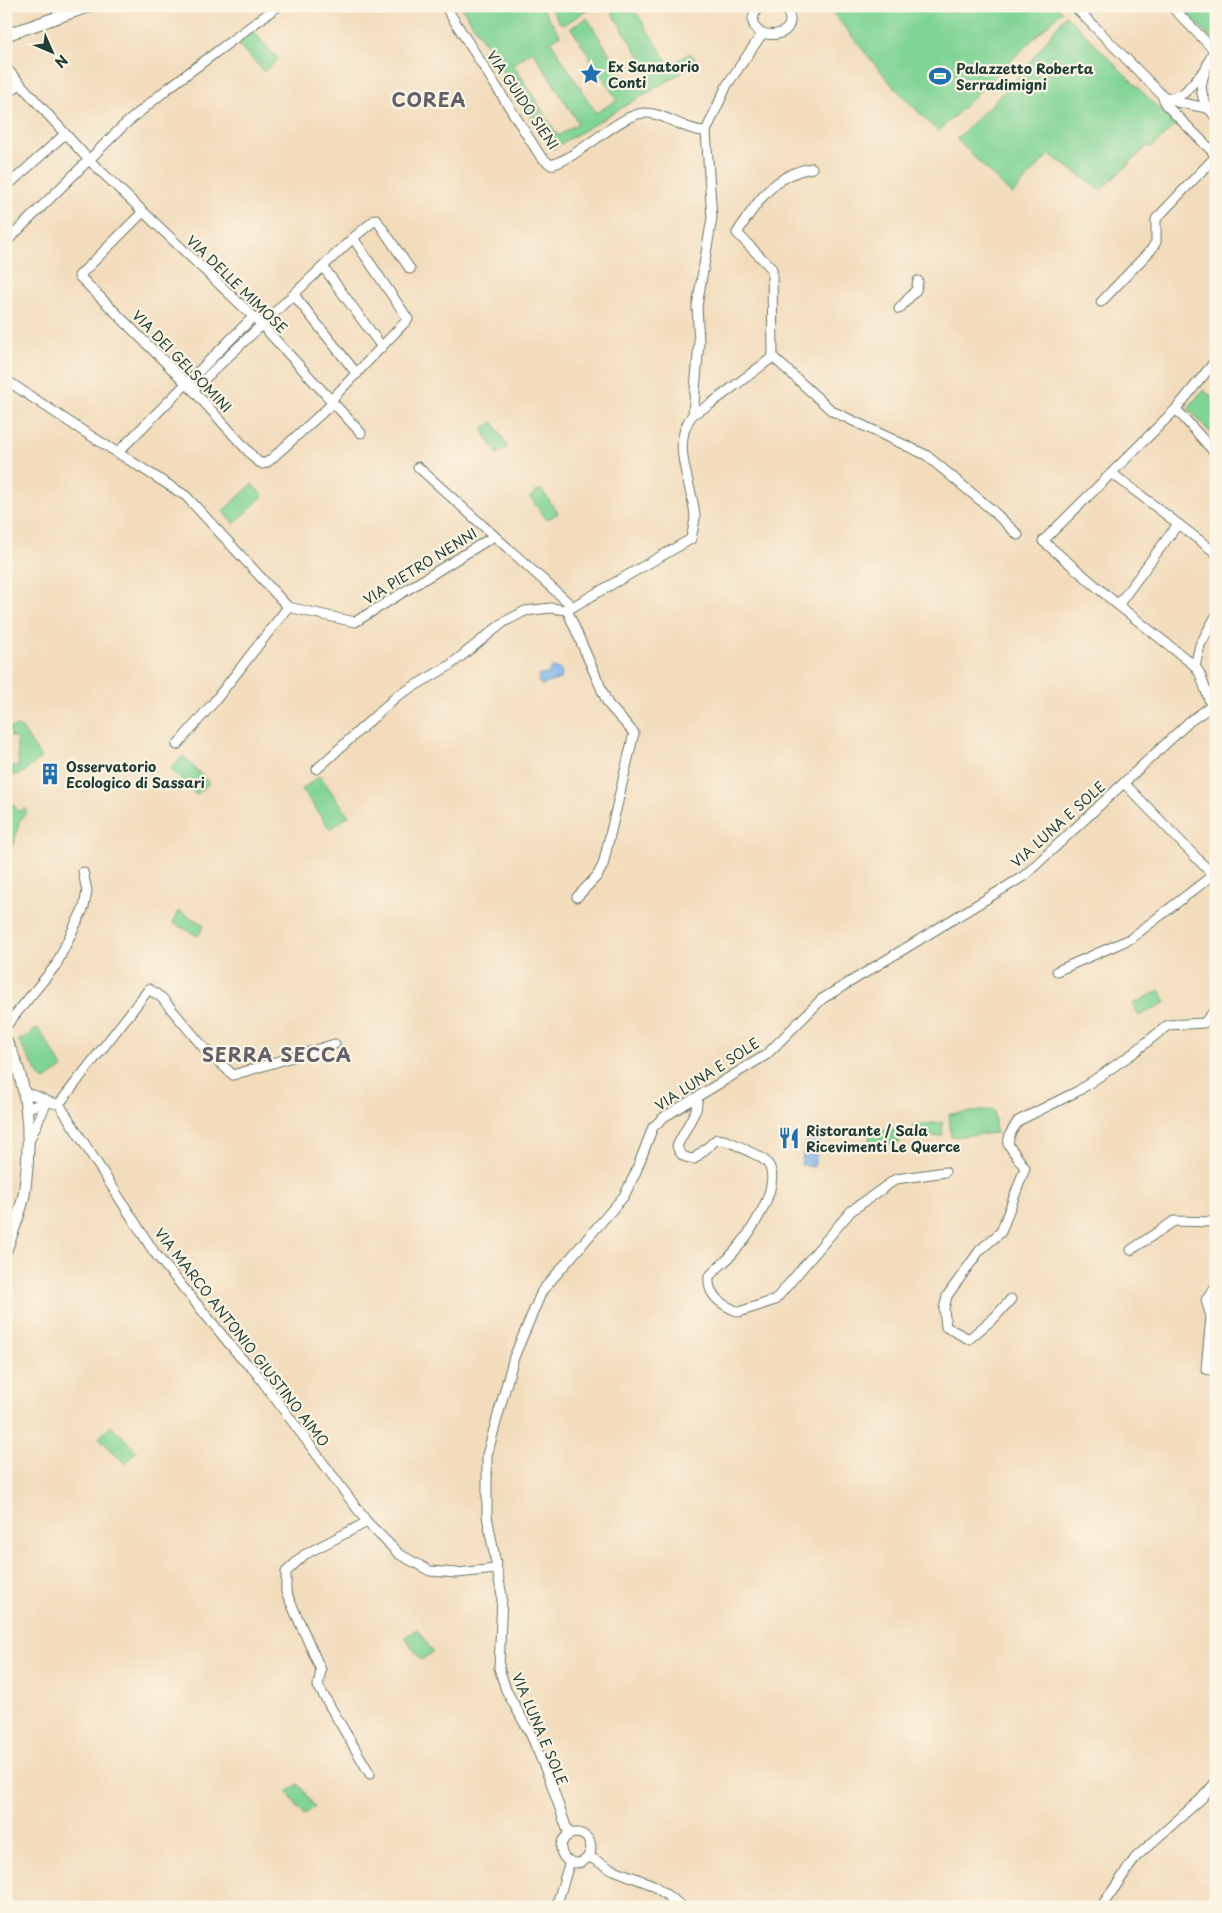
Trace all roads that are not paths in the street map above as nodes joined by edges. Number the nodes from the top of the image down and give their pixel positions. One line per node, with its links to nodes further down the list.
1 (90, 6): 9 (main road)
2 (278, 6): 20 (street)
3 (445, 6): 17 (street, VIA GUIDO SIENI)
4 (758, 6): 8 (street)
5 (784, 6): 8 (street)
6 (1074, 6): 14 (street)
7 (1171, 6): 11 (street)
8 (762, 34): 17 (street)
9 (6, 36)
10 (6, 68): 12 (street, VIA DELLE MIMOSE)
11 (1206, 69): 14 (street); 15 (street)
12 (20, 83): 13 (street); 18 (street, VIA DELLE MIMOSE)
13 (6, 96)
14 (1166, 97): 15 (street); 19 (street)
15 (1206, 108): 16 (street)
16 (1216, 117)
17 (706, 131): 43 (street)
18 (65, 134): 20 (street, VIA DELLE MIMOSE); 22 (street)
19 (1216, 156): 30 (street)
20 (88, 160): 23 (street, VIA DELLE MIMOSE); 25 (street)
21 (812, 168): 35 (street)
22 (6, 187)
23 (143, 212): 32 (street, VIA DELLE MIMOSE); 39 (street, VIA DEI GELSOMINI)
24 (353, 238): 26 (street); 27 (street); 34 (street)
25 (7, 241)
26 (324, 268): 29 (street); 34 (street)
27 (410, 269)
28 (918, 281): 31 (street)
29 (294, 295): 33 (street); 37 (street)
30 (1101, 302)
31 (899, 308)
32 (254, 317): 33 (street, VIA DELLE MIMOSE); 39 (street)
33 (261, 324): 40 (street); 41 (street, VIA DELLE MIMOSE)
34 (382, 347): 37 (street)
35 (773, 357): 43 (street); 50 (street)
36 (1216, 360): 42 (street)
37 (357, 374): 41 (street)
38 (6, 380): 45 (street)
39 (186, 383): 40 (street, VIA DEI GELSOMINI); 45 (street)
40 (193, 390): 41 (street, VIA DEI GELSOMINI)
41 (332, 402): 44 (street, VIA DELLE MIMOSE)
42 (1176, 409): 46 (street); 48 (street)
43 (693, 414): 55 (street)
44 (361, 433)
45 (116, 453): 54 (street)
46 (1216, 454)
47 (418, 467): 51 (street)
48 (1113, 474): 49 (street); 53 (street)
49 (1178, 524): 52 (street); 53 (street)
50 (1018, 534)
51 (494, 536): 54 (street, VIA PIETRO NENNI); 55 (street, VIA PIETRO NENNI)
52 (1216, 553)
53 (1118, 605): 57 (street)
54 (288, 607): 59 (street)
55 (570, 608): 60 (street); 63 (street)
56 (1216, 616): 57 (street)
57 (1195, 666): 58 (street)
58 (1214, 704): 61 (street, VIA LUNA E SOLE)
59 (177, 745)
60 (317, 769)
61 (1124, 783): 64 (street); 70 (street, VIA LUNA E SOLE)
62 (83, 872): 66 (street)
63 (577, 897)
64 (1057, 972)
65 (1216, 1008): 80 (street)
66 (6, 1026)
67 (6, 1041): 69 (main road)
68 (335, 1044): 72 (street)
69 (25, 1095): 71 (street); 73 (main road)
70 (698, 1097): 75 (street); 83 (street, VIA LUNA E SOLE)
71 (47, 1102): 72 (street); 73 (street); 74 (street)
72 (60, 1104): 82 (street, VIA MARCO ANTONIO GIUSTINO AIMO)
73 (27, 1108): 74 (main road)
74 (27, 1147): 77 (main road)
75 (945, 1172)
76 (1216, 1222): 78 (street)
77 (6, 1250)
78 (1131, 1250)
79 (1216, 1287): 81 (street)
80 (1011, 1299)
81 (1216, 1371)
82 (367, 1522): 83 (street, VIA MARCO ANTONIO GIUSTINO AIMO); 84 (street)
83 (496, 1569): 86 (street, VIA LUNA E SOLE)
84 (370, 1774)
85 (1216, 1782): 91 (street)
86 (569, 1835): 87 (street); 88 (street)
87 (588, 1856): 88 (street); 90 (street)
88 (570, 1861): 89 (street)
89 (556, 1907)
90 (683, 1907)
91 (1101, 1907)

